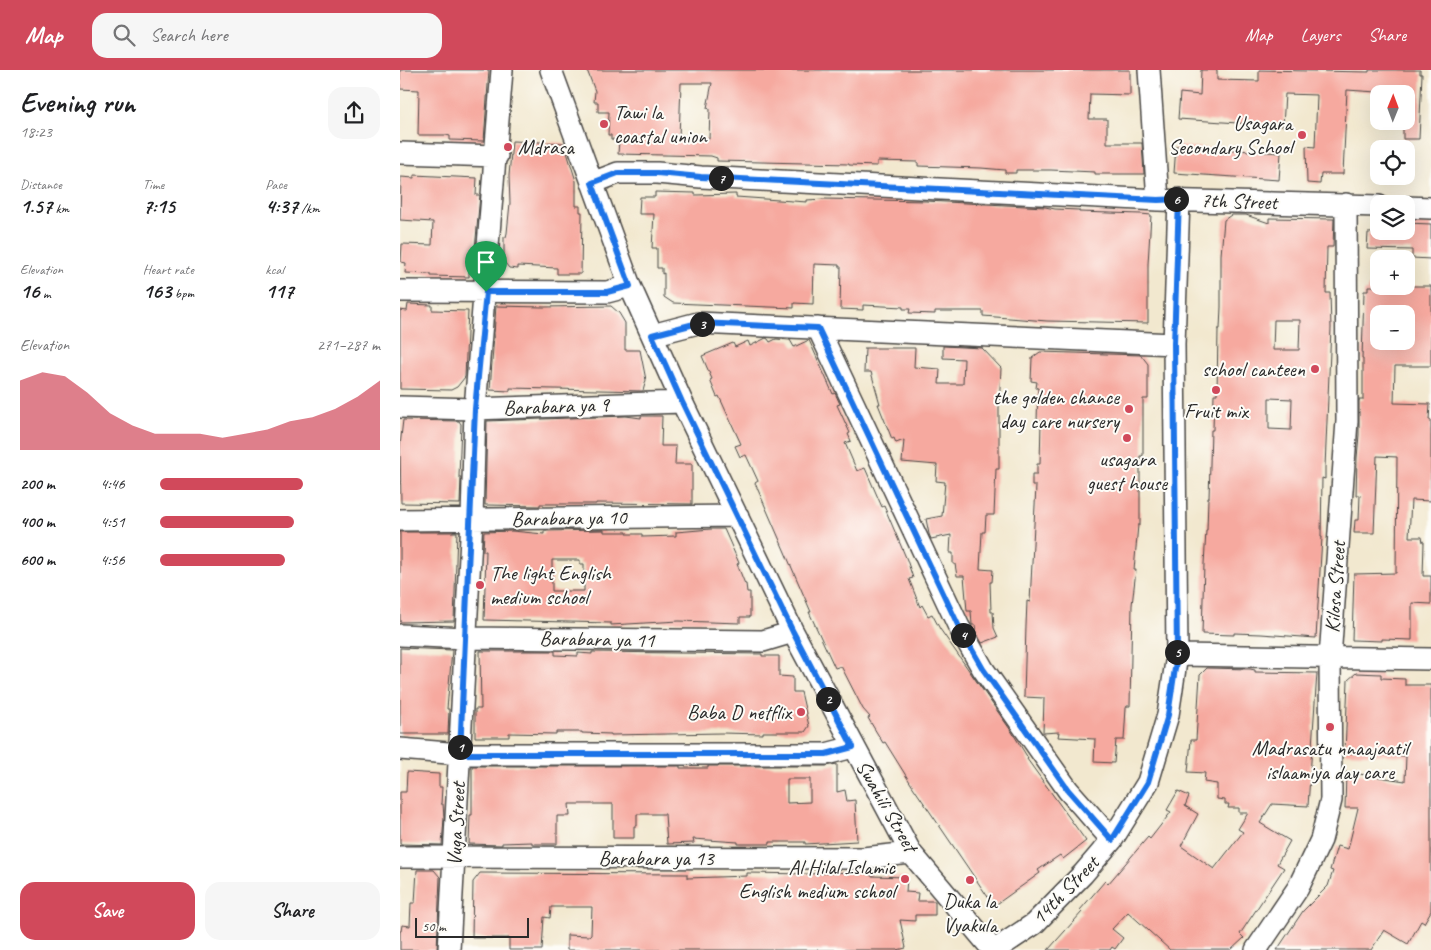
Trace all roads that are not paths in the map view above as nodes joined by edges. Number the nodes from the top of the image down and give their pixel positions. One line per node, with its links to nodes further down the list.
1 (502, 70): 5 (street, Vuga Street)
2 (551, 70): 6 (street, Swahili Street)
3 (1149, 70): 8 (street)
4 (400, 154): 5 (street)
5 (497, 156): 15 (street, Vuga Street)
6 (592, 183): 8 (street, 7th Street); 13 (street, Swahili Street)
7 (1179, 199): 8 (street, 7th Street); 9 (street, 7th Street); 18 (street, 14th Street)
8 (1158, 200)
9 (1346, 204): 10 (street, 7th Street); 29 (street, Kilosa Street)
10 (1370, 205)
11 (1415, 207): 12 (street)
12 (1431, 208)
13 (630, 286): 15 (street); 17 (street, Swahili Street)
14 (400, 291): 15 (street)
15 (486, 292): 21 (street, Vuga Street)
16 (818, 328): 17 (street); 18 (street); 34 (street)
17 (652, 335): 19 (street, Swahili Street)
18 (1174, 344): 28 (street, 14th Street)
19 (682, 402): 21 (street, Barabara ya 9); 22 (street, Swahili Street)
20 (400, 407): 21 (street, Barabara ya 9)
21 (475, 409): 23 (street, Vuga Street)
22 (738, 516): 23 (street, Barabara ya 10); 25 (street, Swahili Street)
23 (472, 519): 24 (street, Barabara ya 10); 27 (street, Vuga Street)
24 (400, 520)
25 (793, 632): 27 (street, Barabara ya 11); 31 (street, Swahili Street)
26 (400, 635): 27 (street, Barabara ya 11)
27 (466, 638): 33 (street, Vuga Street)
28 (1177, 655): 29 (street); 34 (street, 14th Street)
29 (1330, 658): 30 (street); 40 (street, Kilosa Street)
30 (1431, 659)
31 (853, 747): 33 (street); 35 (street, Swahili Street)
32 (400, 749): 33 (street)
33 (460, 754): 37 (street, Vuga Street)
34 (1112, 840): 39 (street, 14th Street)
35 (911, 853): 37 (street, Barabara ya 13); 39 (street, Swahili Street)
36 (400, 857): 37 (street, Barabara ya 13)
37 (455, 858): 38 (street, Vuga Street)
38 (449, 950)
39 (994, 950)
40 (1256, 950)

